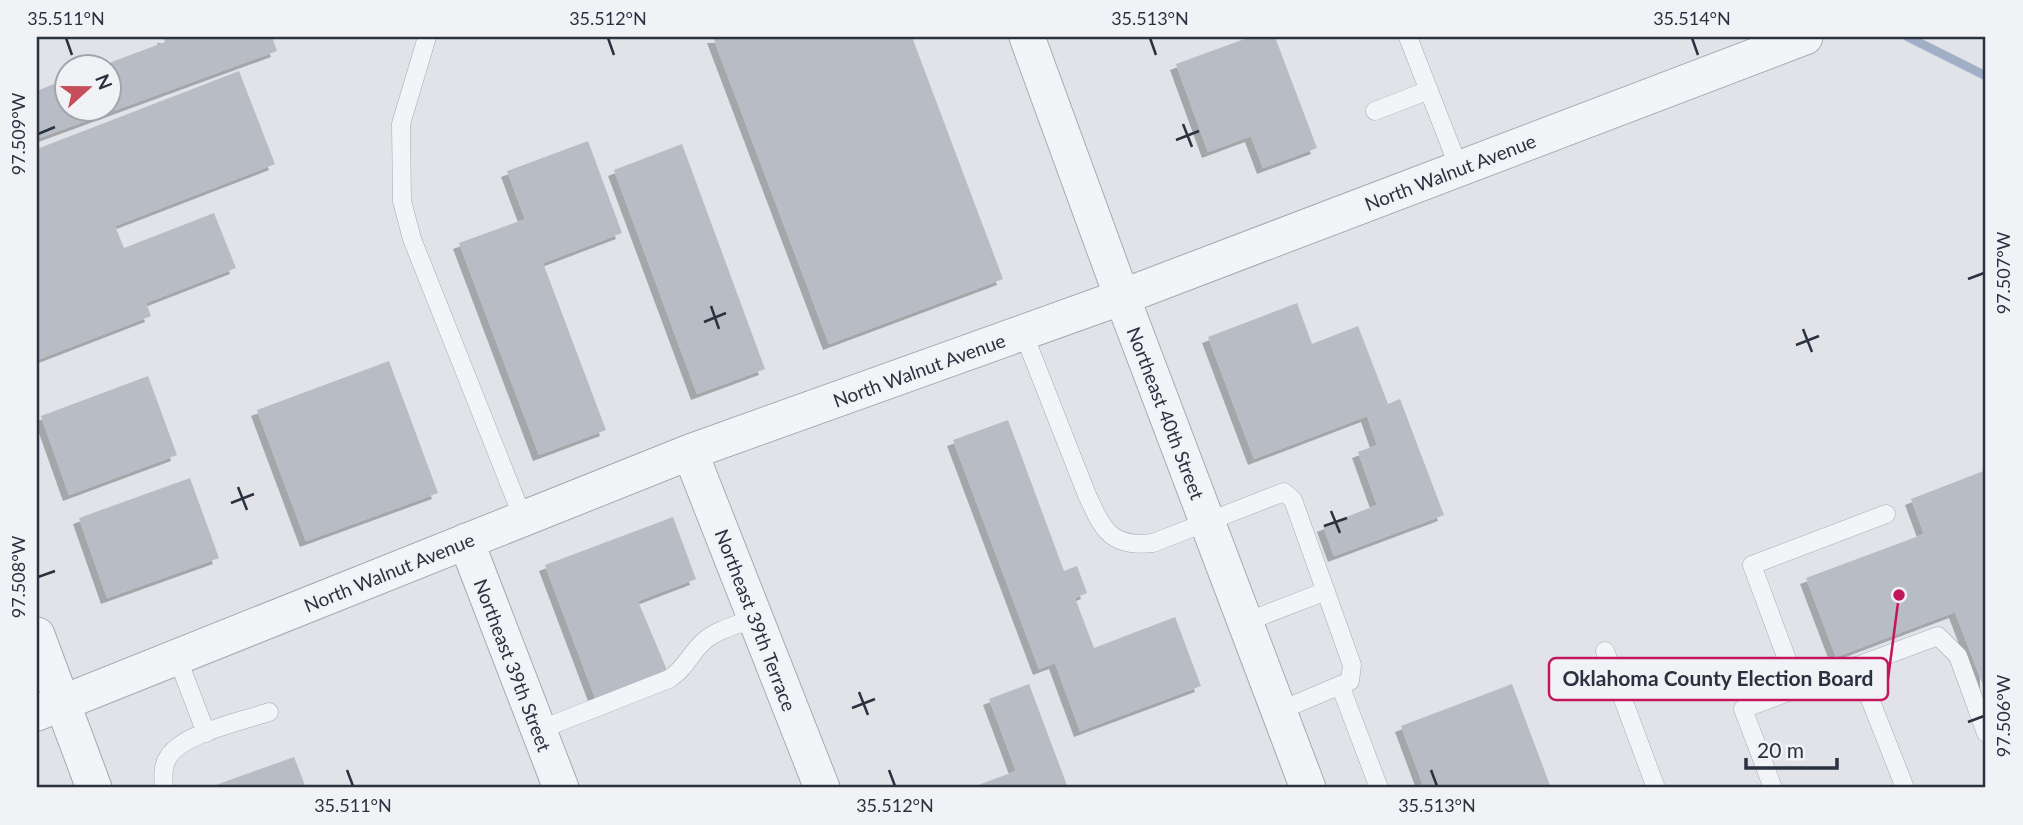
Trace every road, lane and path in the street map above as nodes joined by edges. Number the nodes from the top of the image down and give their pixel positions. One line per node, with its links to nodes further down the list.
1 (427, 37): 12 (lane)
2 (1027, 37): 8 (street, Northeast 40th Street)
3 (1408, 37): 5 (lane)
4 (1805, 37): 7 (street, North Walnut Avenue)
5 (1429, 90): 6 (lane); 7 (lane)
6 (1375, 111)
7 (1459, 169): 8 (street, North Walnut Avenue)
8 (1122, 297): 9 (street, North Walnut Avenue); 13 (street, Northeast 40th Street)
9 (1023, 332): 10 (street, North Walnut Avenue); 13 (lane)
10 (690, 452): 12 (street, North Walnut Avenue); 16 (street, Northeast 39th Terrace)
11 (1886, 514): 23 (lane)
12 (523, 519): 14 (street, North Walnut Avenue)
13 (1208, 523): 15 (lane); 17 (street, Northeast 40th Street)
14 (466, 541): 20 (street, North Walnut Avenue); 27 (street, Northeast 39th Street)
15 (1325, 590): 17 (lane); 22 (lane)
16 (755, 618): 27 (lane); 33 (street, Northeast 39th Terrace)
17 (1245, 622): 25 (street, Northeast 40th Street)
18 (37, 635): 24 (street)
19 (1605, 651): 36 (lane)
20 (177, 657): 24 (street, North Walnut Avenue); 28 (lane)
21 (1857, 666): 23 (lane); 29 (lane); 38 (lane)
22 (1340, 685): 25 (lane); 35 (lane)
23 (1798, 689): 37 (lane)
24 (50, 708): 30 (street)
25 (1279, 711): 34 (street, Northeast 40th Street)
26 (269, 712): 28 (lane)
27 (539, 730): 32 (street, Northeast 39th Street)
28 (206, 733): 31 (lane)
29 (1986, 733)
30 (94, 788)
31 (163, 788)
32 (561, 788)
33 (822, 788)
34 (1308, 788)
35 (1379, 788)
36 (1656, 788)
37 (1773, 788)
38 (1905, 788)

